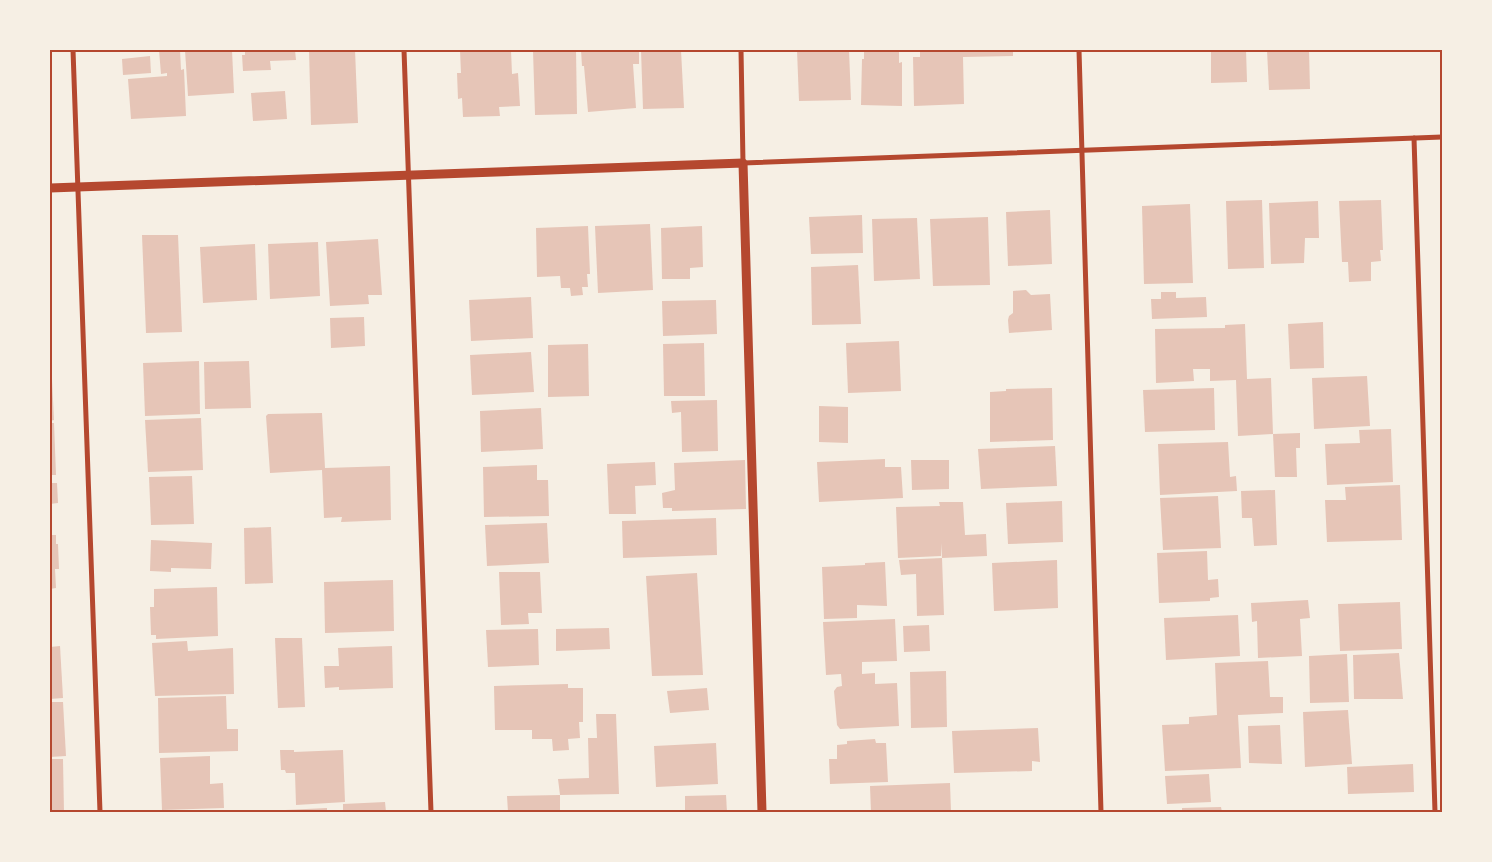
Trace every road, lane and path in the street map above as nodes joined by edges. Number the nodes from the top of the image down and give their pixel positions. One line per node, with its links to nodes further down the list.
1 (72, 50): 10 (street)
2 (404, 50): 9 (street)
3 (741, 50): 8 (street)
4 (1078, 50): 7 (street)
5 (1442, 137): 6 (street)
6 (1414, 138): 7 (street); 16 (street)
7 (1082, 150): 8 (street); 15 (street)
8 (743, 163): 9 (street); 14 (street)
9 (409, 175): 10 (street); 13 (street)
10 (78, 187): 11 (street); 12 (street)
11 (50, 188)
12 (100, 812)
13 (431, 812)
14 (762, 812)
15 (1100, 812)
16 (1436, 812)

